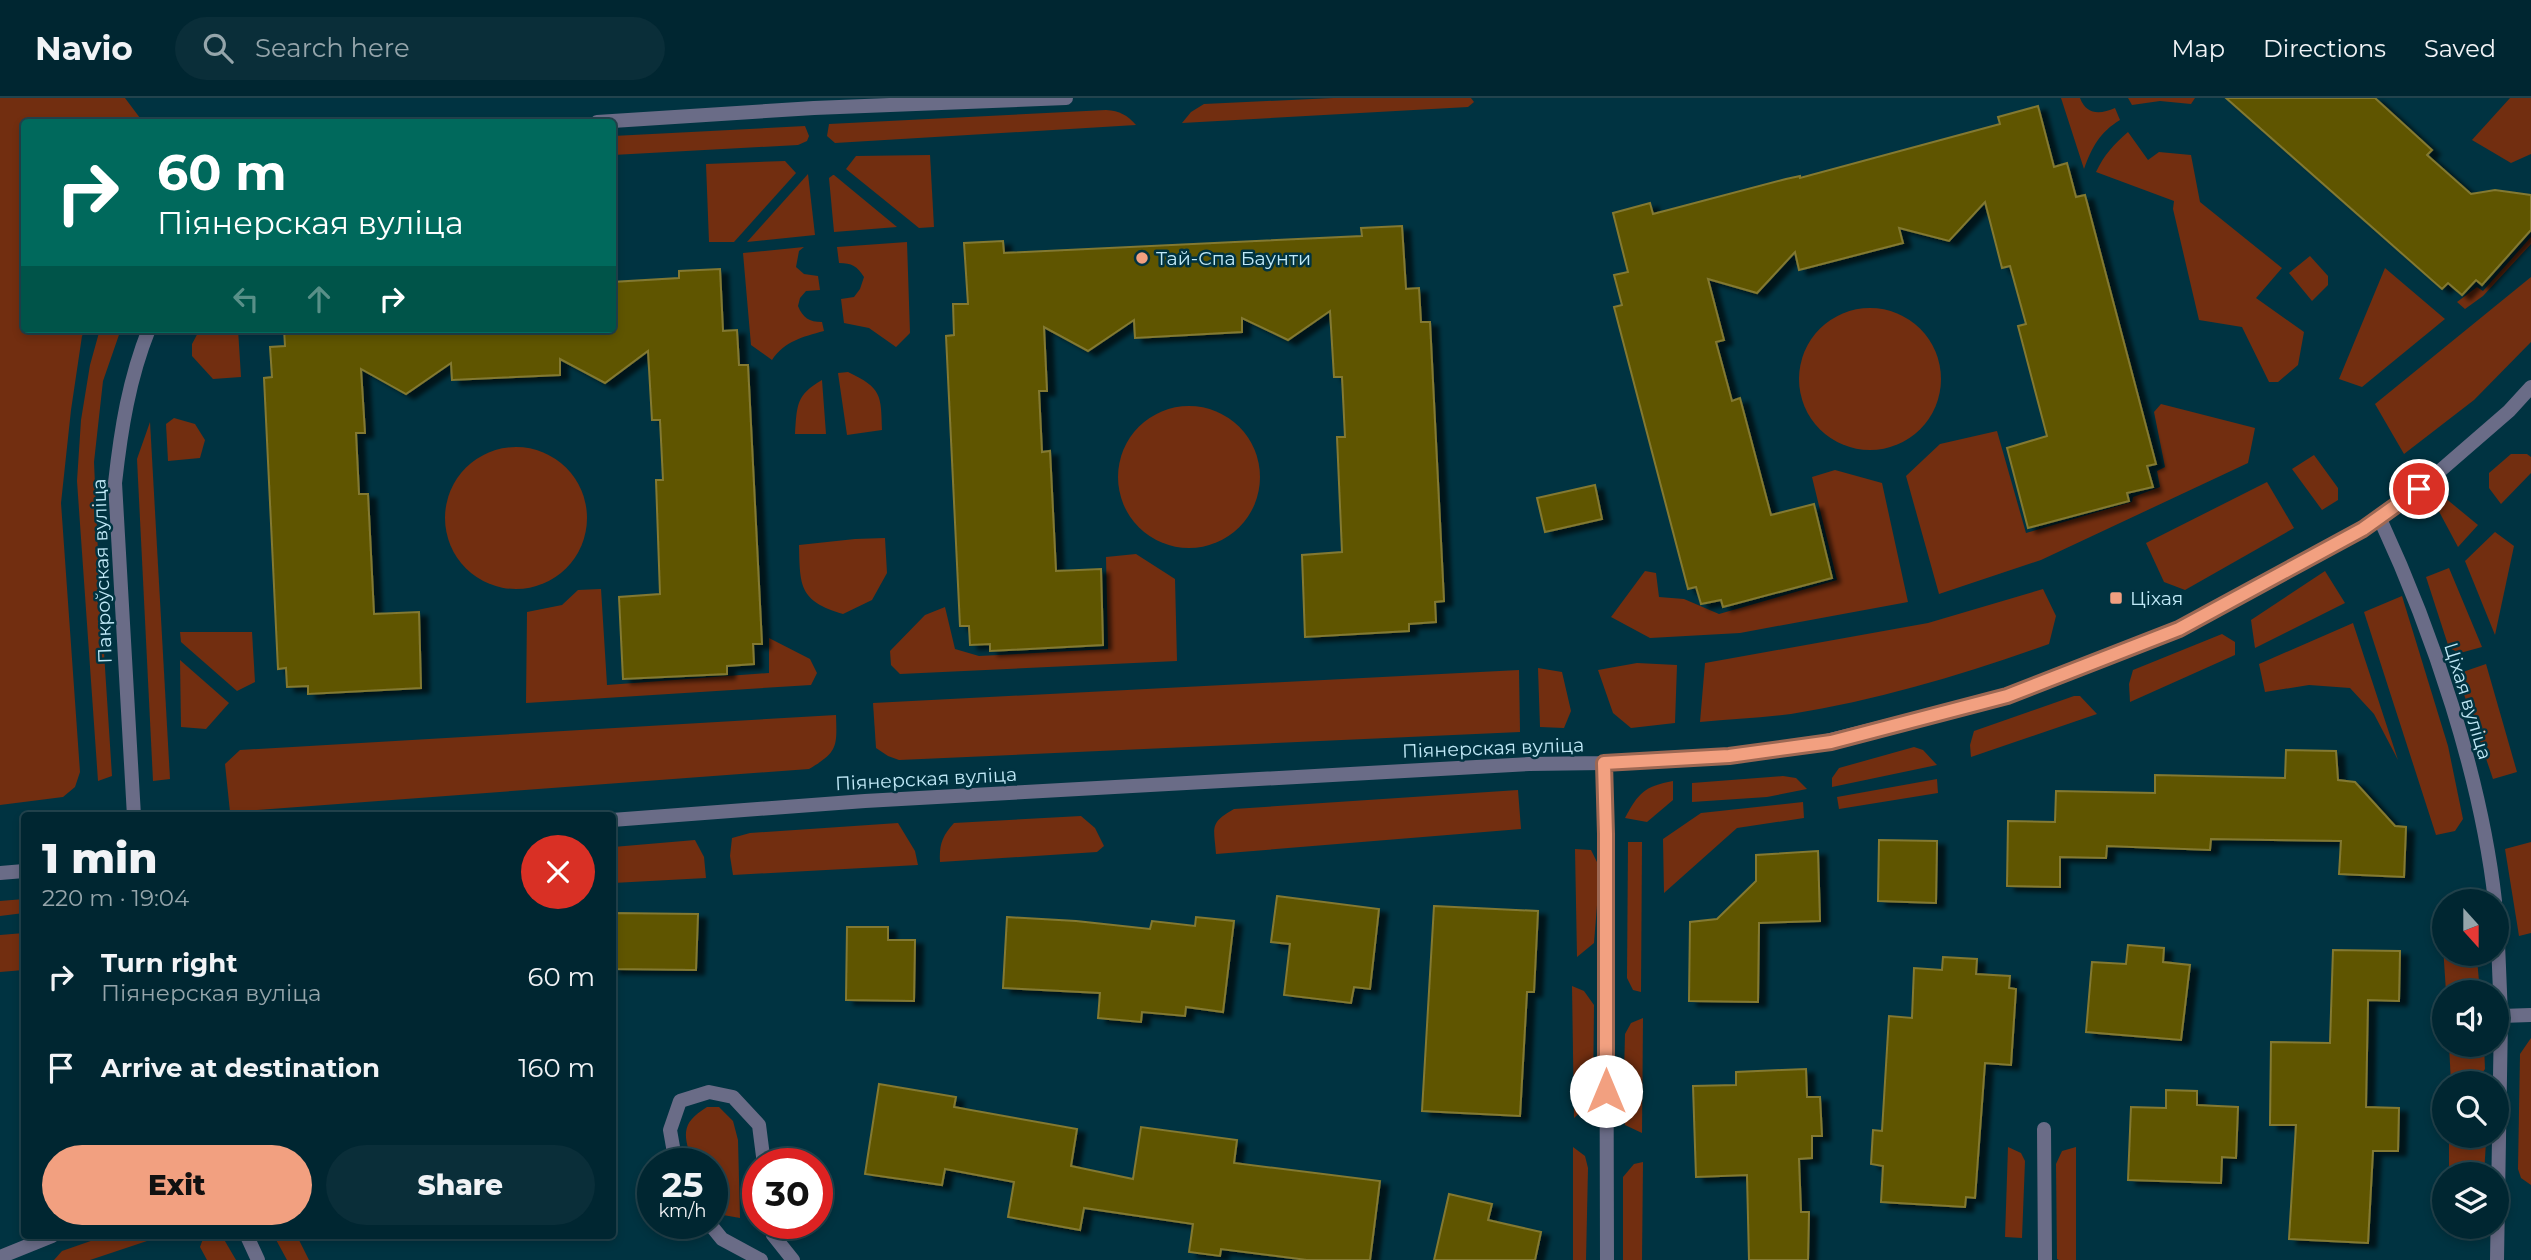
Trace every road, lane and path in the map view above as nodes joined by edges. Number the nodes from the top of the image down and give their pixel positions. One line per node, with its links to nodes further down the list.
1 (1066, 98): 2 (street)
2 (616, 121)
3 (147, 333): 7 (street, Пакроўская вуліца)
4 (2531, 387): 5 (street, Піянерская вуліца)
5 (2379, 519): 6 (street, Піянерская вуліца); 11 (street, Ціхая вуліца)
6 (1604, 763): 8 (street, Піянерская вуліца); 26 (street)
7 (134, 812)
8 (616, 820)
9 (21, 871): 10 (street)
10 (0, 873)
11 (2494, 889)
12 (2531, 1015): 13 (street)
13 (2509, 1016)
14 (2500, 1057): 28 (street)
15 (2044, 1129): 27 (street)
16 (673, 1148): 17 (street)
17 (762, 1148)
18 (45, 1239): 22 (street)
19 (248, 1239): 23 (street)
20 (722, 1239): 24 (street)
21 (776, 1239): 25 (street)
22 (0, 1257)
23 (258, 1260)
24 (761, 1260)
25 (793, 1260)
26 (1607, 1260)
27 (2045, 1260)
28 (2497, 1260)

